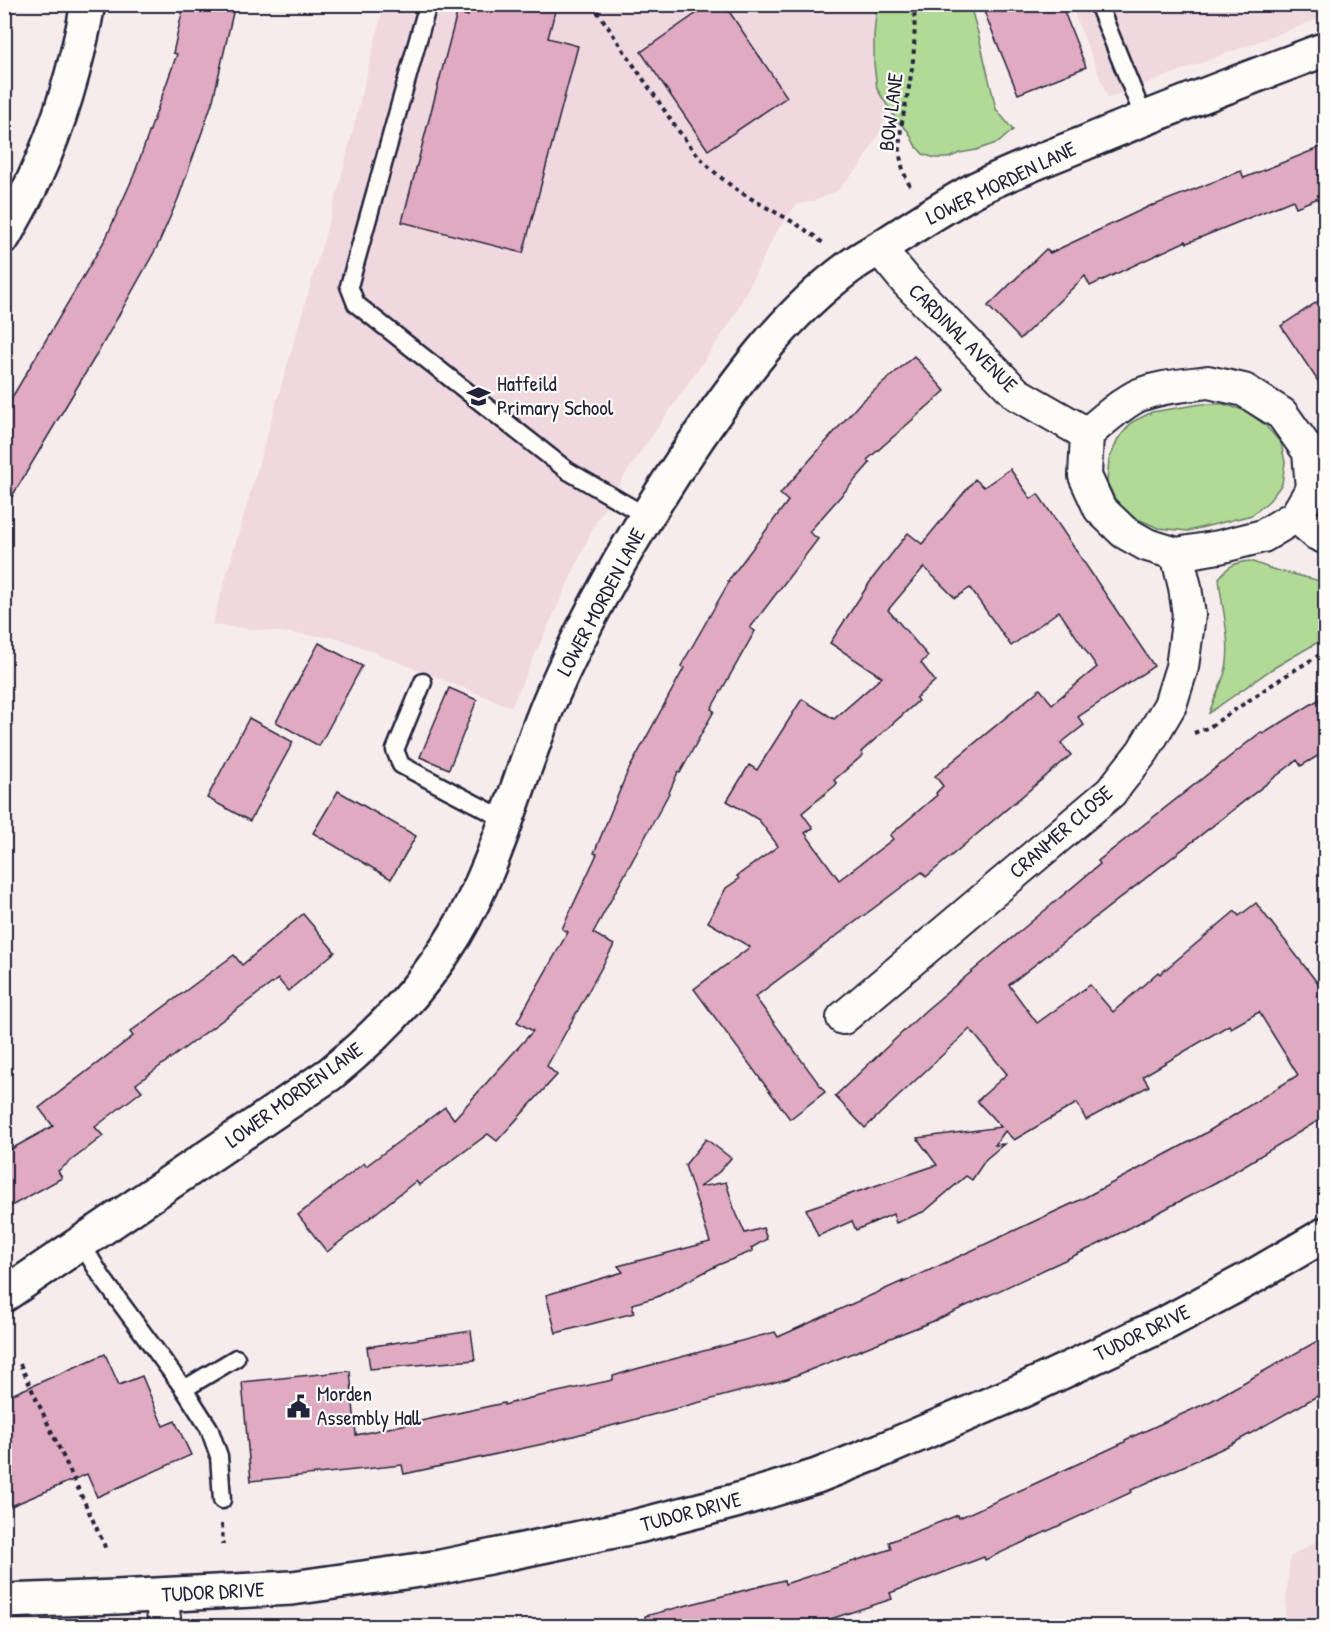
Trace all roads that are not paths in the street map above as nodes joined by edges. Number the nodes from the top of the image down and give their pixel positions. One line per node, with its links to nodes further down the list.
1 (88, 4): 6 (street)
2 (428, 4): 9 (lane)
3 (1098, 4): 5 (lane)
4 (1326, 49): 5 (street, LOWER MORDEN LANE)
5 (1144, 118): 7 (street, LOWER MORDEN LANE)
6 (4, 237)
7 (879, 248): 8 (street, CARDINAL AVENUE); 9 (street, LOWER MORDEN LANE)
8 (1087, 434): 10 (street); 12 (street)
9 (646, 516): 14 (street, LOWER MORDEN LANE)
10 (1296, 516): 11 (street); 12 (street)
11 (1326, 538)
12 (1177, 554): 15 (street, CRANMER CLOSE)
13 (423, 682): 14 (lane)
14 (506, 820): 17 (street, LOWER MORDEN LANE)
15 (843, 1018)
16 (1326, 1234): 23 (street, TUDOR DRIVE)
17 (81, 1243): 18 (street, LOWER MORDEN LANE); 20 (lane)
18 (4, 1295)
19 (236, 1358): 20 (lane)
20 (184, 1389): 21 (lane)
21 (222, 1500)
22 (4, 1601): 23 (street, TUDOR DRIVE)
23 (163, 1611)

